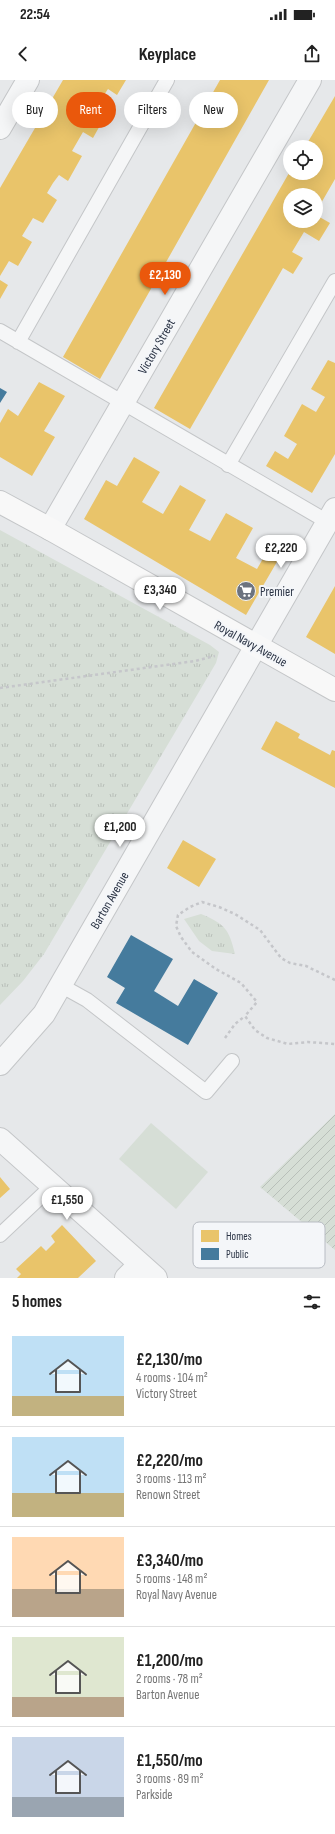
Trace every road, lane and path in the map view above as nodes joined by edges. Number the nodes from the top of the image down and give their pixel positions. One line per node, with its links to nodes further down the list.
1 (28, 80): 4 (street)
2 (167, 80): 7 (lane)
3 (310, 80): 8 (street, Victory Street)
4 (0, 128)
5 (335, 281): 9 (lane)
6 (0, 332): 7 (lane)
7 (18, 342): 8 (lane)
8 (122, 403): 9 (lane); 12 (street, Victory Street)
9 (228, 465): 11 (lane)
10 (0, 502): 12 (street, Royal Navy Avenue)
11 (330, 523): 13 (street, Barton Avenue)
12 (50, 529): 13 (street, Royal Navy Avenue)
13 (256, 646): 14 (street, Barton Avenue); 16 (street, Royal Navy Avenue)
14 (241, 671): 15 (path); 18 (street, Barton Avenue)
15 (0, 688)
16 (335, 690)
17 (335, 980): 19 (path)
18 (60, 985): 20 (lane); 21 (street, Barton Avenue)
19 (335, 1044)
20 (232, 1061)
21 (0, 1064)
22 (0, 1139): 23 (street)
23 (52, 1186): 24 (lane); 25 (street)
24 (0, 1235)
25 (141, 1273)

